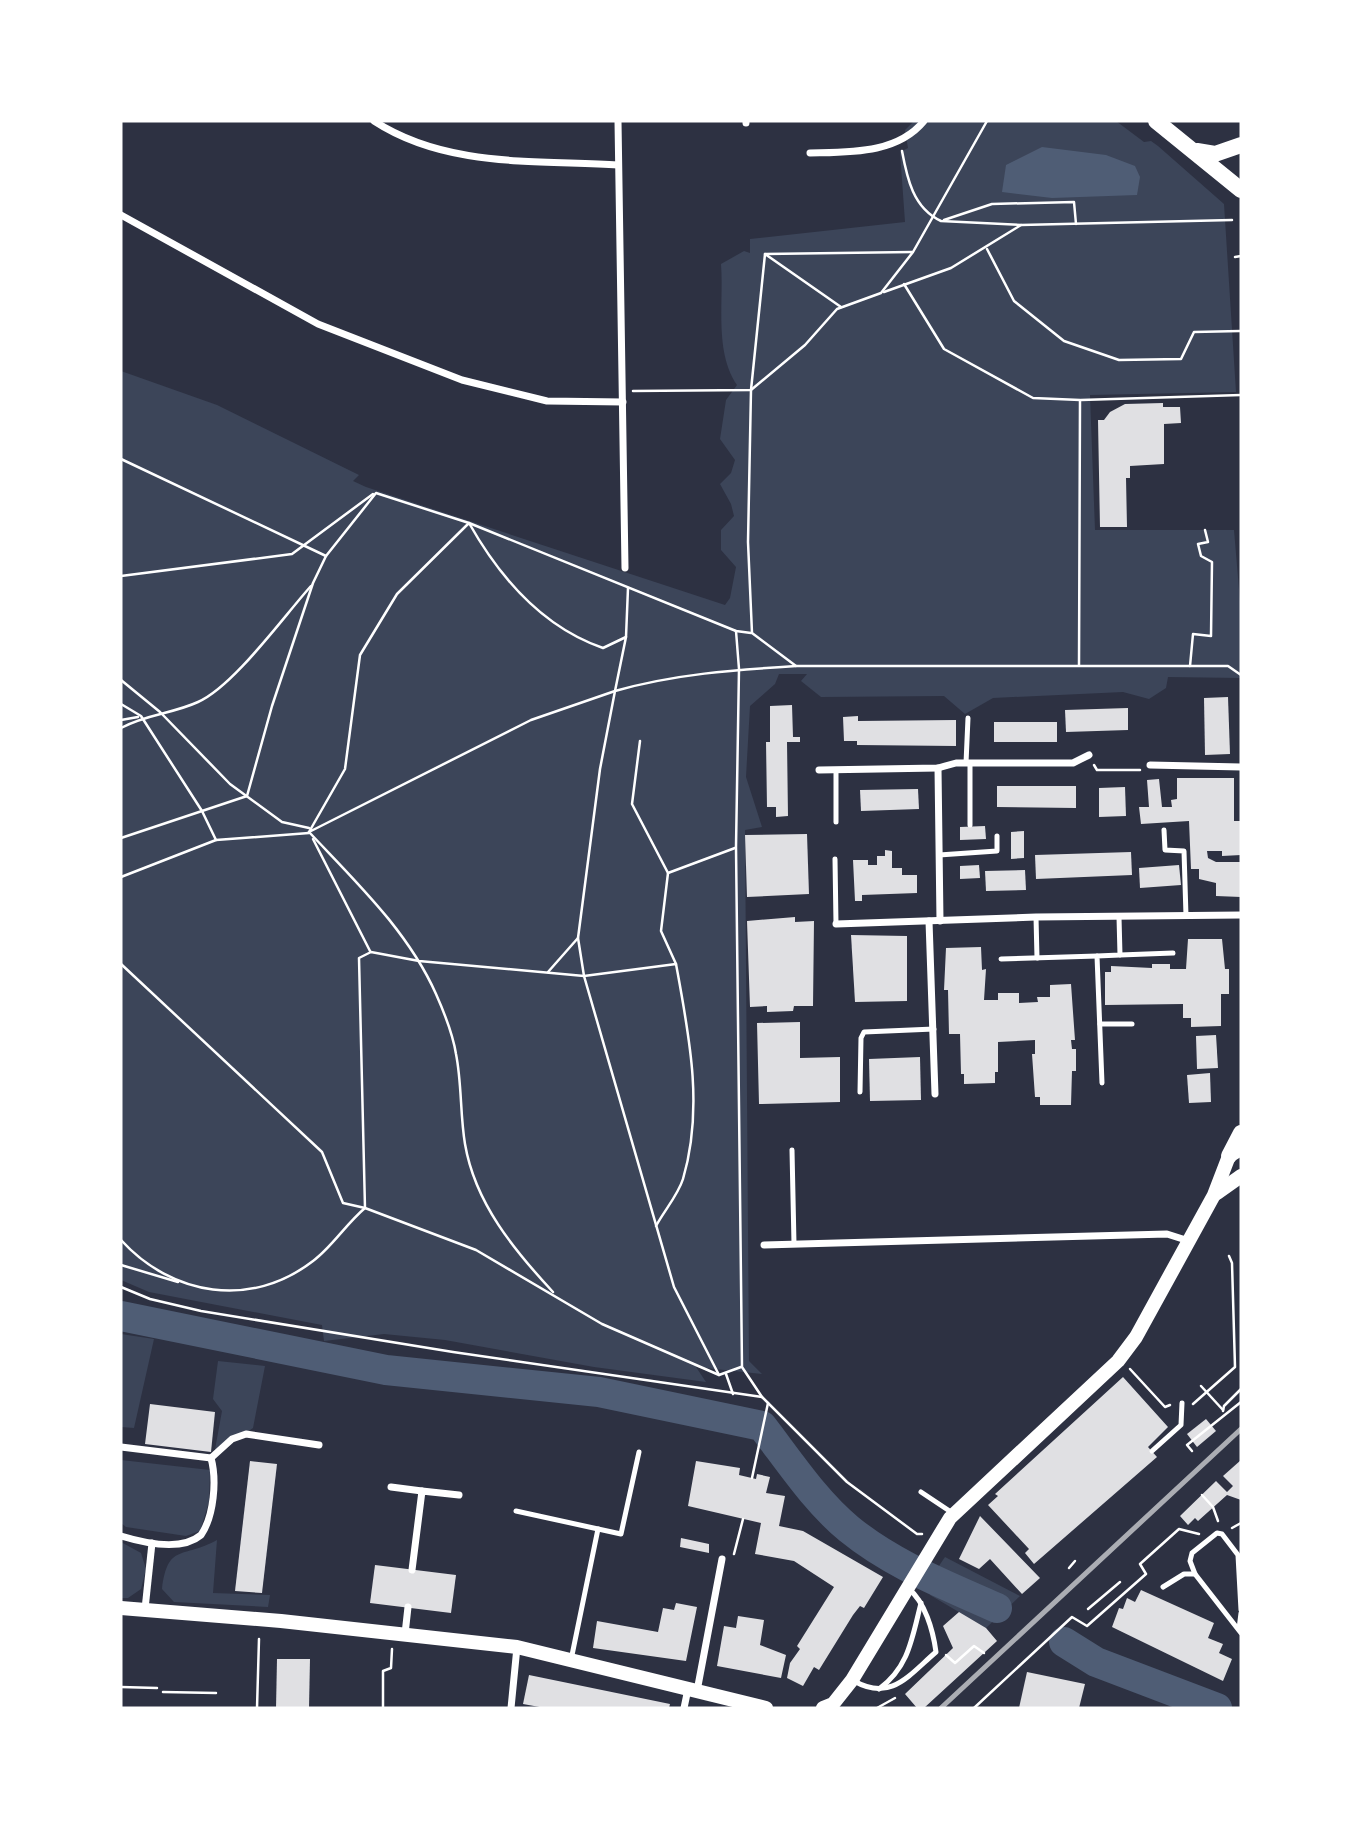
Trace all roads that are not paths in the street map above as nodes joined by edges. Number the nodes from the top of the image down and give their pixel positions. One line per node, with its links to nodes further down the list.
1 (374, 121): 8 (street)
2 (618, 121): 8 (street)
3 (925, 121): 7 (street)
4 (1156, 121): 6 (main road)
5 (1241, 145): 6 (main road)
6 (1195, 150): 9 (main road)
7 (810, 153)
8 (618, 165): 11 (street)
9 (1241, 190)
10 (121, 215): 11 (street)
11 (623, 402): 12 (street)
12 (625, 568)
13 (968, 718): 15 (lane)
14 (1089, 755): 15 (street)
15 (968, 764): 18 (street); 22 (lane)
16 (1150, 765): 17 (street)
17 (1241, 766)
18 (938, 768): 20 (street); 25 (street)
19 (819, 770): 20 (street)
20 (836, 770): 21 (lane)
21 (836, 822)
22 (971, 825)
23 (1164, 830): 28 (lane)
24 (997, 836): 25 (lane)
25 (939, 855): 32 (street)
26 (835, 859): 33 (lane)
27 (1241, 915): 28 (street)
28 (1186, 916): 30 (street)
29 (1036, 917): 30 (street); 32 (street); 37 (lane)
30 (1119, 917): 35 (lane)
31 (929, 921): 32 (street); 33 (street); 41 (street)
32 (940, 921)
33 (836, 924)
34 (1173, 953): 35 (lane)
35 (1120, 955): 36 (lane)
36 (1097, 956): 37 (lane); 39 (lane)
37 (1037, 958): 38 (lane)
38 (1001, 959)
39 (1100, 1024): 40 (lane); 42 (lane)
40 (1132, 1024)
41 (934, 1029): 43 (lane); 44 (street)
42 (1102, 1083)
43 (860, 1092)
44 (936, 1094)
45 (1241, 1133): 47 (main road)
46 (792, 1150): 51 (lane)
47 (1235, 1153): 49 (main road)
48 (1241, 1176): 49 (main road)
49 (1214, 1195): 50 (main road)
50 (1189, 1241): 51 (street); 64 (main road)
51 (794, 1244): 52 (street)
52 (764, 1245)
53 (1182, 1403): 56 (lane)
54 (318, 1445): 58 (street)
55 (121, 1447): 58 (street)
56 (1152, 1451)
57 (639, 1452): 65 (lane)
58 (211, 1458): 67 (street)
59 (391, 1487): 60 (street)
60 (422, 1491): 62 (street); 69 (street)
61 (921, 1492): 64 (lane)
62 (459, 1494)
63 (516, 1511): 65 (lane)
64 (954, 1514): 71 (main road)
65 (598, 1529): 81 (lane)
66 (121, 1536): 67 (street)
67 (152, 1543): 76 (street)
68 (722, 1559): 83 (street)
69 (412, 1570)
70 (1195, 1574): 72 (lane); 77 (lane); 78 (lane)
71 (910, 1585): 73 (lane); 82 (main road)
72 (1164, 1587)
73 (920, 1603): 84 (lane); 84 (lane)
74 (408, 1607): 79 (street)
75 (121, 1608): 76 (main road)
76 (145, 1609): 79 (main road)
77 (1241, 1612): 78 (lane)
78 (1240, 1631)
79 (405, 1634): 80 (main road)
80 (517, 1647): 81 (main road); 85 (street)
81 (572, 1660): 83 (main road)
82 (852, 1680): 84 (lane); 88 (main road)
83 (693, 1689): 86 (street); 87 (main road)
84 (878, 1689)
85 (511, 1708)
86 (684, 1708)
87 (766, 1708)
88 (823, 1708)

